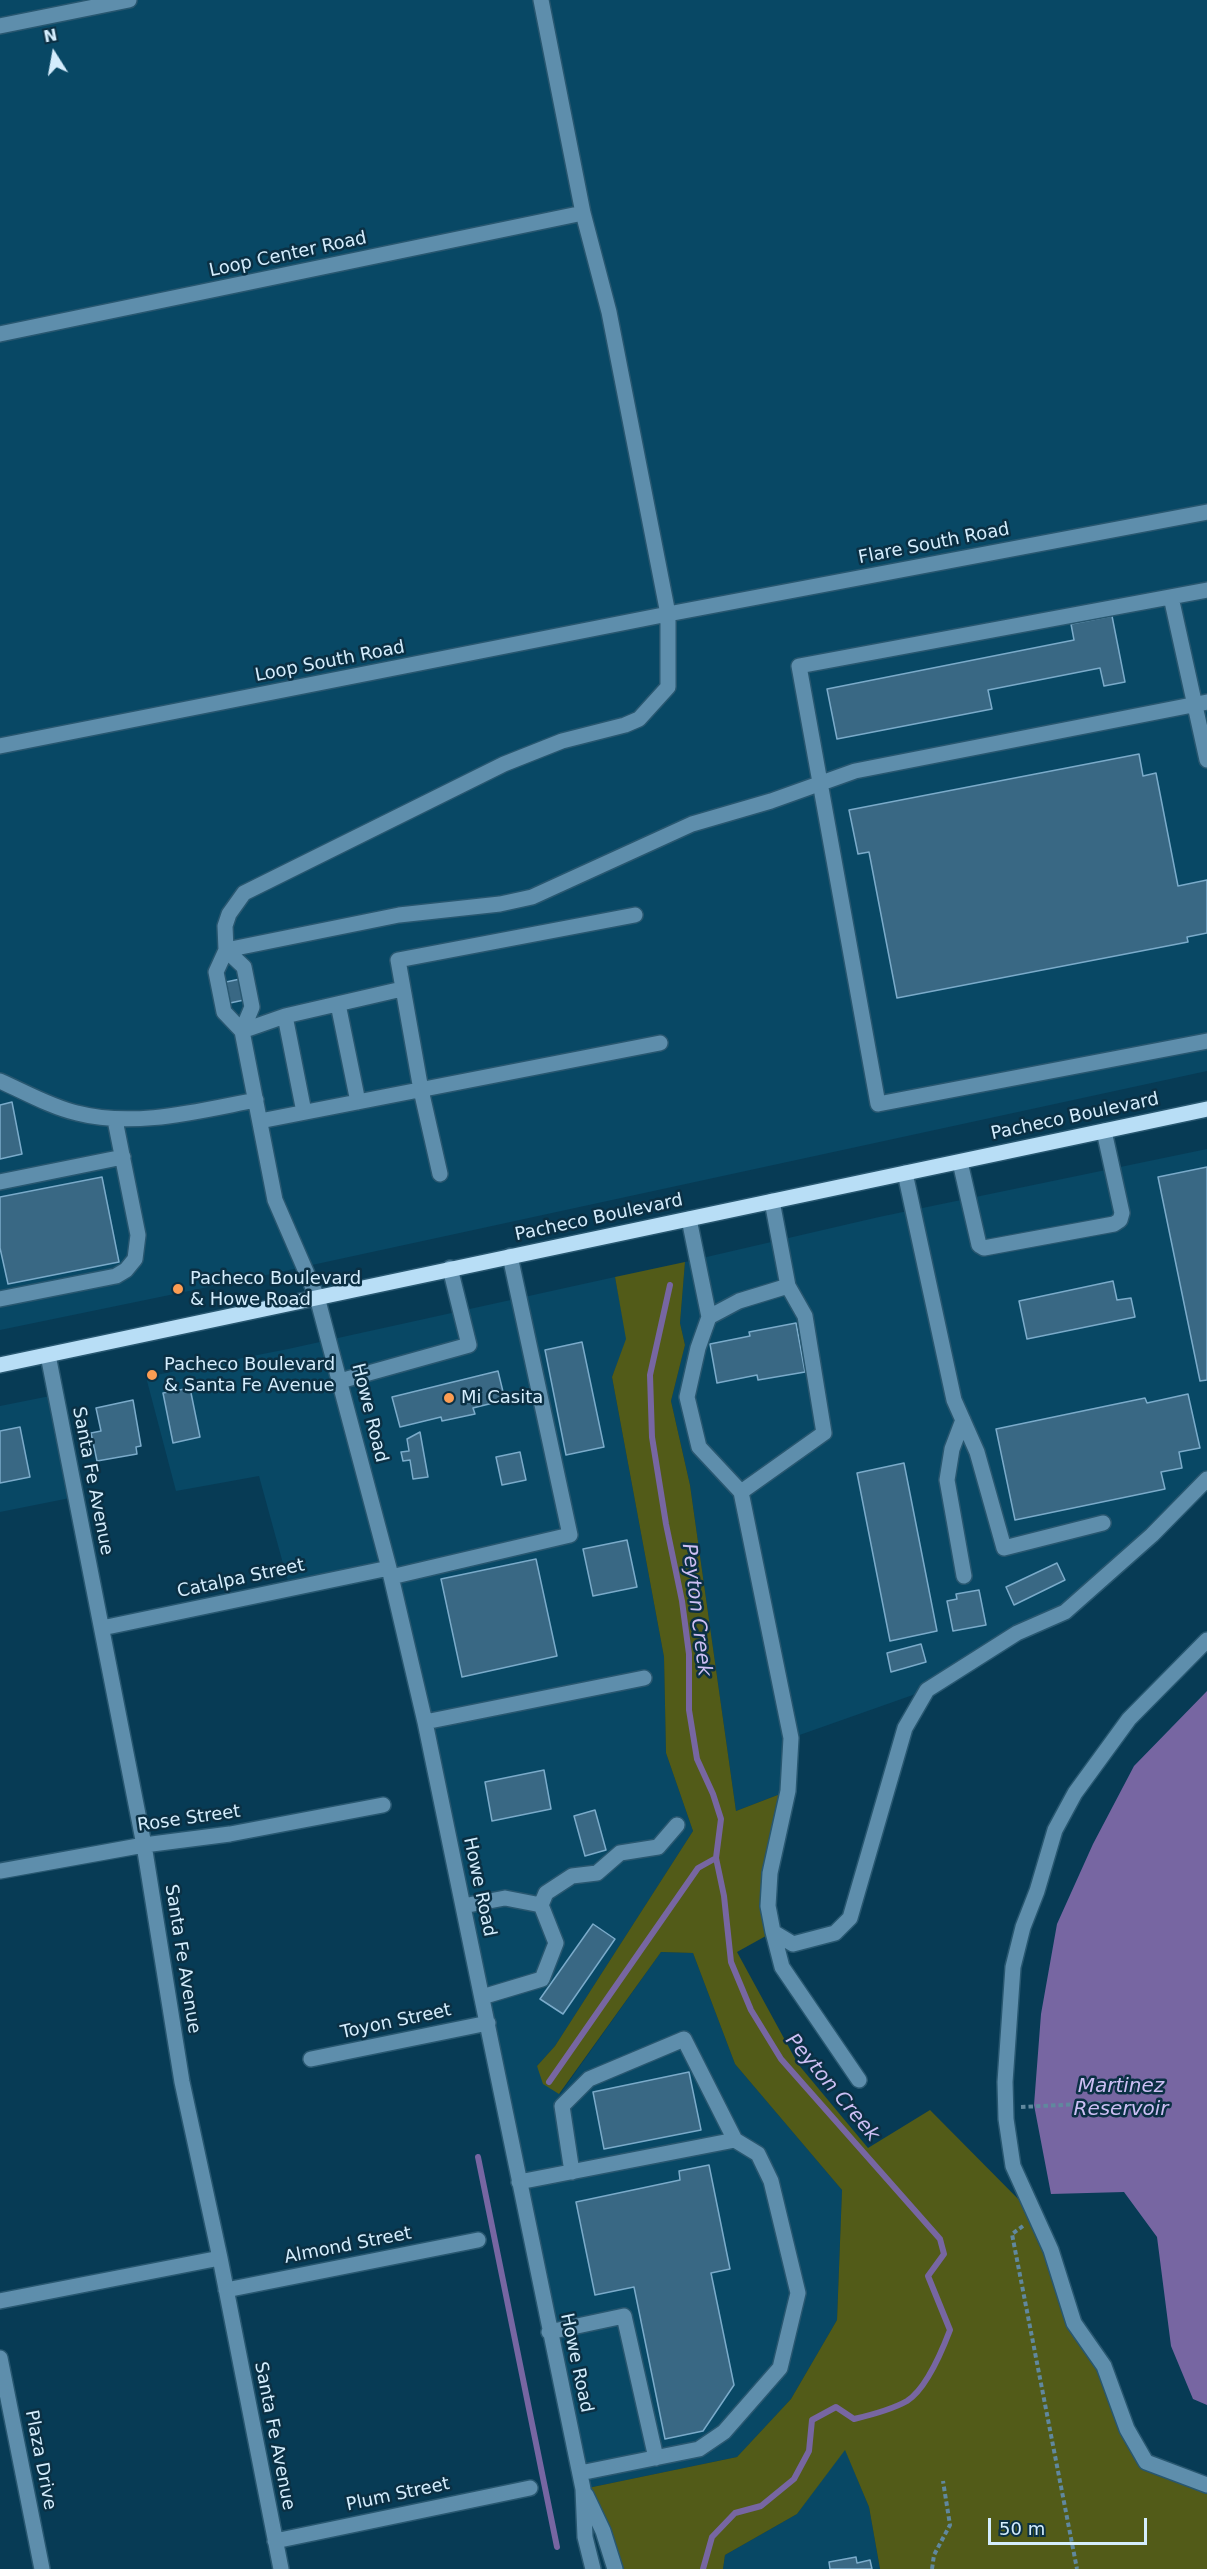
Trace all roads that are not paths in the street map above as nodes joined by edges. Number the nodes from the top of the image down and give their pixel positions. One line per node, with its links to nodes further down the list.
1 (129, 0): 3 (street)
2 (541, 0): 4 (street)
3 (0, 26)
4 (583, 213): 5 (street, Loop Center Road); 9 (street)
5 (0, 334)
6 (1207, 512): 9 (street, Flare South Road)
7 (1207, 590): 8 (street)
8 (1171, 597): 10 (street); 13 (street)
9 (668, 614): 11 (street, Loop South Road); 15 (street)
10 (1201, 703): 12 (street); 13 (street)
11 (0, 746)
12 (1207, 760)
13 (820, 783): 15 (street); 20 (street)
14 (636, 915): 16 (street)
15 (226, 950): 19 (street); 19 (street)
16 (402, 989): 17 (street); 23 (street)
17 (339, 1004): 18 (street); 25 (street)
18 (285, 1016): 19 (street); 27 (street)
19 (242, 1031): 24 (street, Howe Road)
20 (1207, 1041)
21 (660, 1043): 23 (street)
22 (0, 1082): 28 (street)
23 (421, 1090): 25 (street); 34 (street)
24 (256, 1100): 28 (street); 29 (street, Howe Road)
25 (358, 1102): 27 (street)
26 (1207, 1109): 30 (main road, Pacheco Boulevard)
27 (304, 1112): 29 (street)
28 (115, 1120): 31 (street)
29 (260, 1121): 41 (street, Howe Road)
30 (1104, 1131): 32 (main road, Pacheco Boulevard); 32 (street)
31 (123, 1157): 35 (street); 42 (street)
32 (960, 1162): 33 (main road, Pacheco Boulevard)
33 (905, 1173): 36 (main road, Pacheco Boulevard); 47 (street)
34 (440, 1174)
35 (0, 1182)
36 (772, 1202): 37 (main road, Pacheco Boulevard); 40 (street)
37 (689, 1219): 38 (main road, Pacheco Boulevard); 43 (street)
38 (510, 1256): 39 (main road, Pacheco Boulevard); 51 (street, Catalpa Street)
39 (450, 1268): 41 (main road, Pacheco Boulevard); 46 (street)
40 (788, 1287): 43 (street); 49 (street)
41 (317, 1297): 44 (main road, Pacheco Boulevard); 46 (street, Howe Road)
42 (0, 1299)
43 (709, 1317): 49 (street)
44 (48, 1355): 45 (main road, Pacheco Boulevard); 53 (street, Santa Fe Avenue)
45 (0, 1365)
46 (340, 1381): 51 (street, Howe Road)
47 (963, 1420): 50 (street); 52 (street)
48 (1207, 1479): 63 (street)
49 (741, 1492): 63 (street)
50 (1103, 1523)
51 (390, 1573): 53 (street, Catalpa Street); 56 (street, Howe Road)
52 (964, 1576)
53 (102, 1628): 59 (street, Santa Fe Avenue)
54 (1207, 1641): 79 (street)
55 (644, 1678): 56 (street)
56 (425, 1722): 62 (street, Howe Road)
57 (383, 1805): 59 (street, Rose Street)
58 (677, 1826): 61 (street)
59 (144, 1845): 60 (street, Rose Street); 72 (street, Santa Fe Avenue)
60 (0, 1871)
61 (541, 1905): 62 (street); 64 (street)
62 (463, 1906): 64 (street, Howe Road)
63 (773, 1932): 67 (street)
64 (482, 1997): 65 (street, Howe Road)
65 (488, 2023): 66 (street, Toyon Street); 70 (street, Howe Road)
66 (311, 2059)
67 (859, 2080)
68 (735, 2140): 69 (street); 69 (street); 77 (street)
69 (572, 2172): 70 (street)
70 (519, 2182): 75 (street, Howe Road)
71 (478, 2240): 73 (street, Almond Street)
72 (220, 2258): 73 (street, Santa Fe Avenue); 74 (street)
73 (226, 2290): 82 (street, Santa Fe Avenue)
74 (0, 2301)
75 (549, 2332): 77 (street); 78 (street, Howe Road)
76 (0, 2358): 83 (street, Plaza Drive)
77 (656, 2458): 78 (street)
78 (580, 2473): 81 (street, Howe Road)
79 (1207, 2485)
80 (530, 2488): 82 (street, Plum Street)
81 (583, 2489): 85 (street, Howe Road); 86 (street, Howe Road)
82 (275, 2541): 84 (street, Santa Fe Avenue)
83 (42, 2569)
84 (281, 2569)
85 (593, 2569)
86 (615, 2569)

